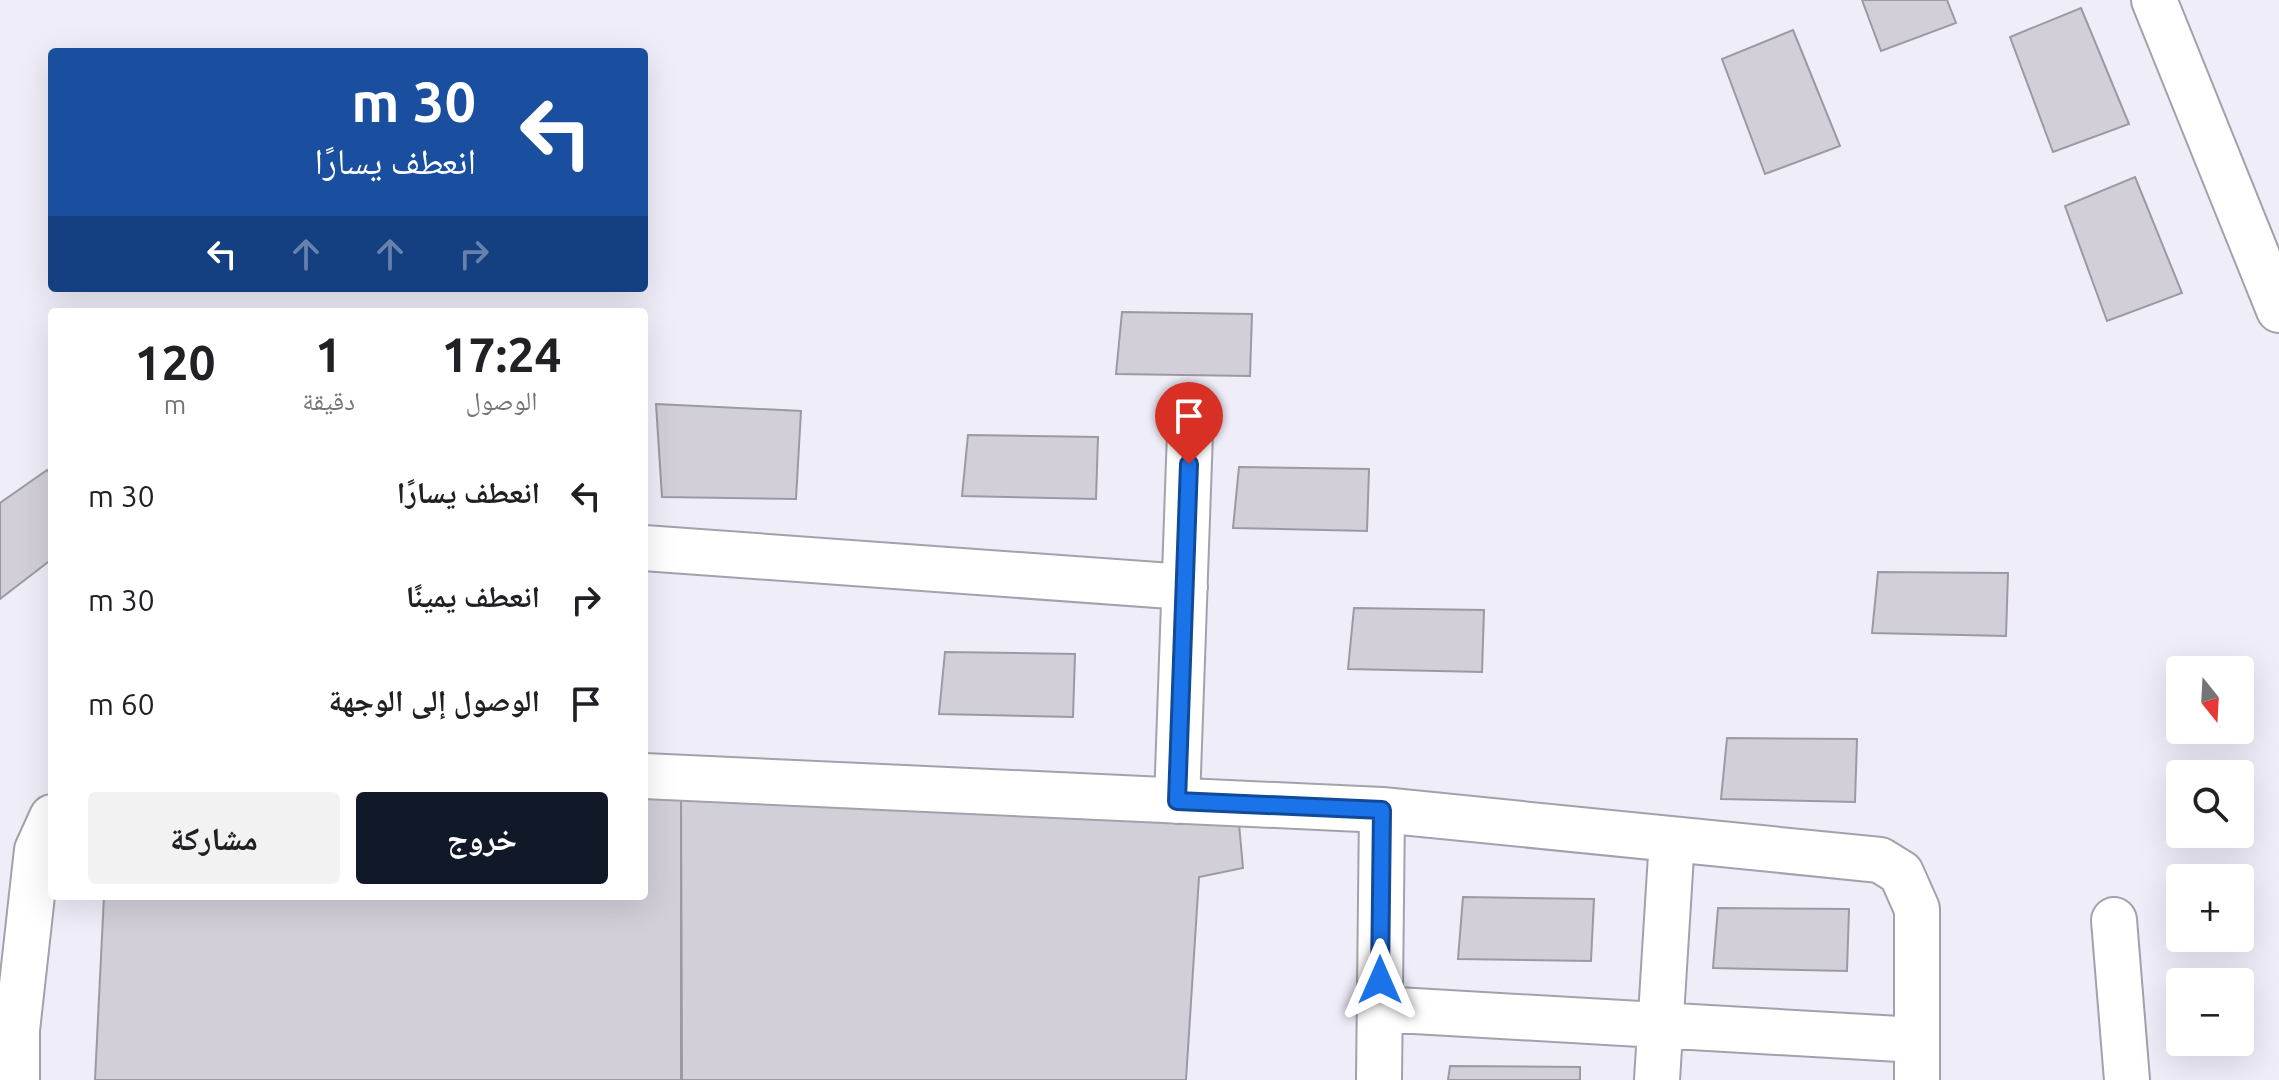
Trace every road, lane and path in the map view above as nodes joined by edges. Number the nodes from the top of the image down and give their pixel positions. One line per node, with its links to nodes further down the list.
1 (2154, 0): 2 (street)
2 (2279, 310)
3 (1190, 433): 5 (street)
4 (648, 548): 5 (street)
5 (1185, 587): 7 (street)
6 (648, 776): 7 (street)
7 (1177, 801): 8 (street)
8 (1382, 810): 10 (street); 12 (street)
9 (48, 826): 14 (street)
10 (1672, 839): 13 (street); 15 (street)
11 (2114, 920): 19 (street)
12 (1380, 1009): 13 (street); 17 (street)
13 (1660, 1025): 15 (street); 18 (street)
14 (8, 1030): 16 (street)
15 (1917, 1060)
16 (17, 1080)
17 (1379, 1080)
18 (1657, 1080)
19 (2127, 1080)

